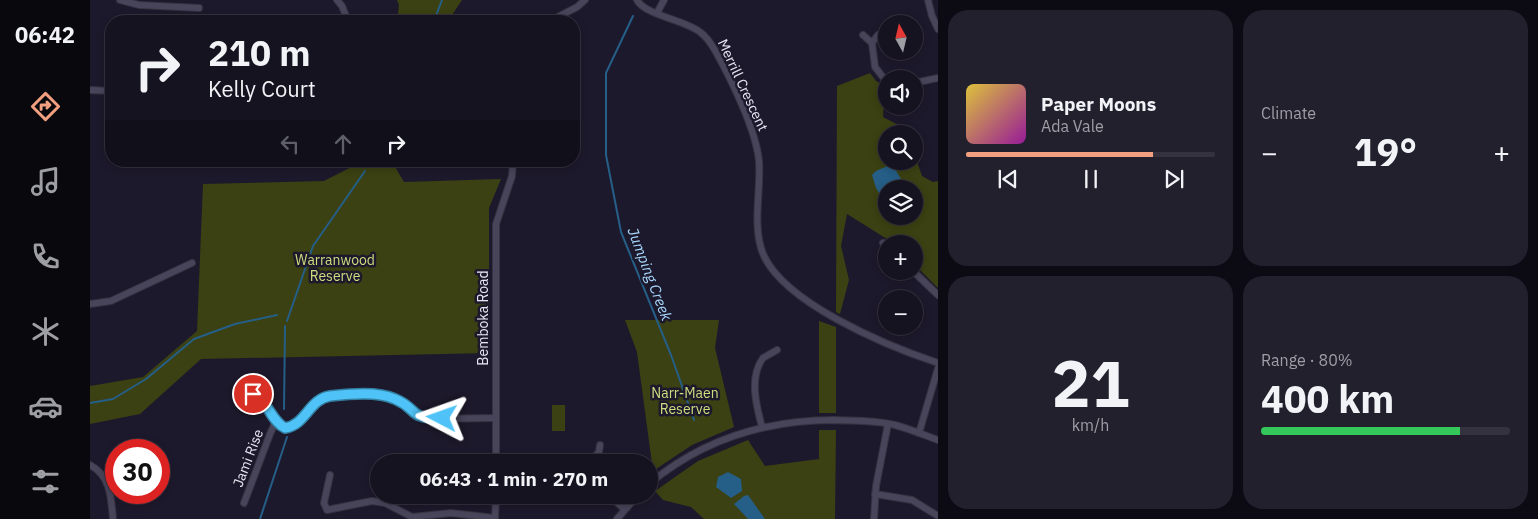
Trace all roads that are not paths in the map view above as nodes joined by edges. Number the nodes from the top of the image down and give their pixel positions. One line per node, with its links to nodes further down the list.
1 (120, 0): 7 (street)
2 (337, 0): 9 (street)
3 (585, 0): 10 (street)
4 (637, 0): 8 (street, Merrill Crescent)
5 (664, 0): 8 (street)
6 (928, 0): 11 (street)
7 (198, 8)
8 (657, 12): 26 (street, Merrill Crescent)
9 (345, 15)
10 (562, 15)
11 (938, 29)
12 (863, 35): 14 (street)
13 (878, 35): 14 (street)
14 (872, 43): 15 (street)
15 (878, 71)
16 (938, 78): 17 (street)
17 (923, 81)
18 (90, 90): 19 (street)
19 (105, 91)
20 (513, 167): 29 (street, Bemboka Road)
21 (192, 263): 24 (street)
22 (922, 280): 23 (street)
23 (938, 295)
24 (90, 304)
25 (777, 350): 32 (street)
26 (938, 363)
27 (938, 368): 33 (street)
28 (246, 395): 30 (street)
29 (495, 418): 30 (street); 36 (street, Bemboka Road)
30 (276, 421): 42 (street, Jami Rise)
31 (888, 424): 32 (street); 33 (street); 41 (street)
32 (762, 426): 40 (street)
33 (919, 433): 34 (street)
34 (938, 440)
35 (600, 445): 37 (street)
36 (496, 454)
37 (596, 454)
38 (90, 465): 48 (street)
39 (330, 475): 49 (street)
40 (658, 476)
41 (875, 494): 47 (street); 51 (street)
42 (244, 503)
43 (496, 504): 49 (street)
44 (619, 504): 46 (street)
45 (629, 504): 46 (street)
46 (624, 509): 50 (street)
47 (938, 516)
48 (113, 519)
49 (495, 519)
50 (617, 519)
51 (874, 519)

